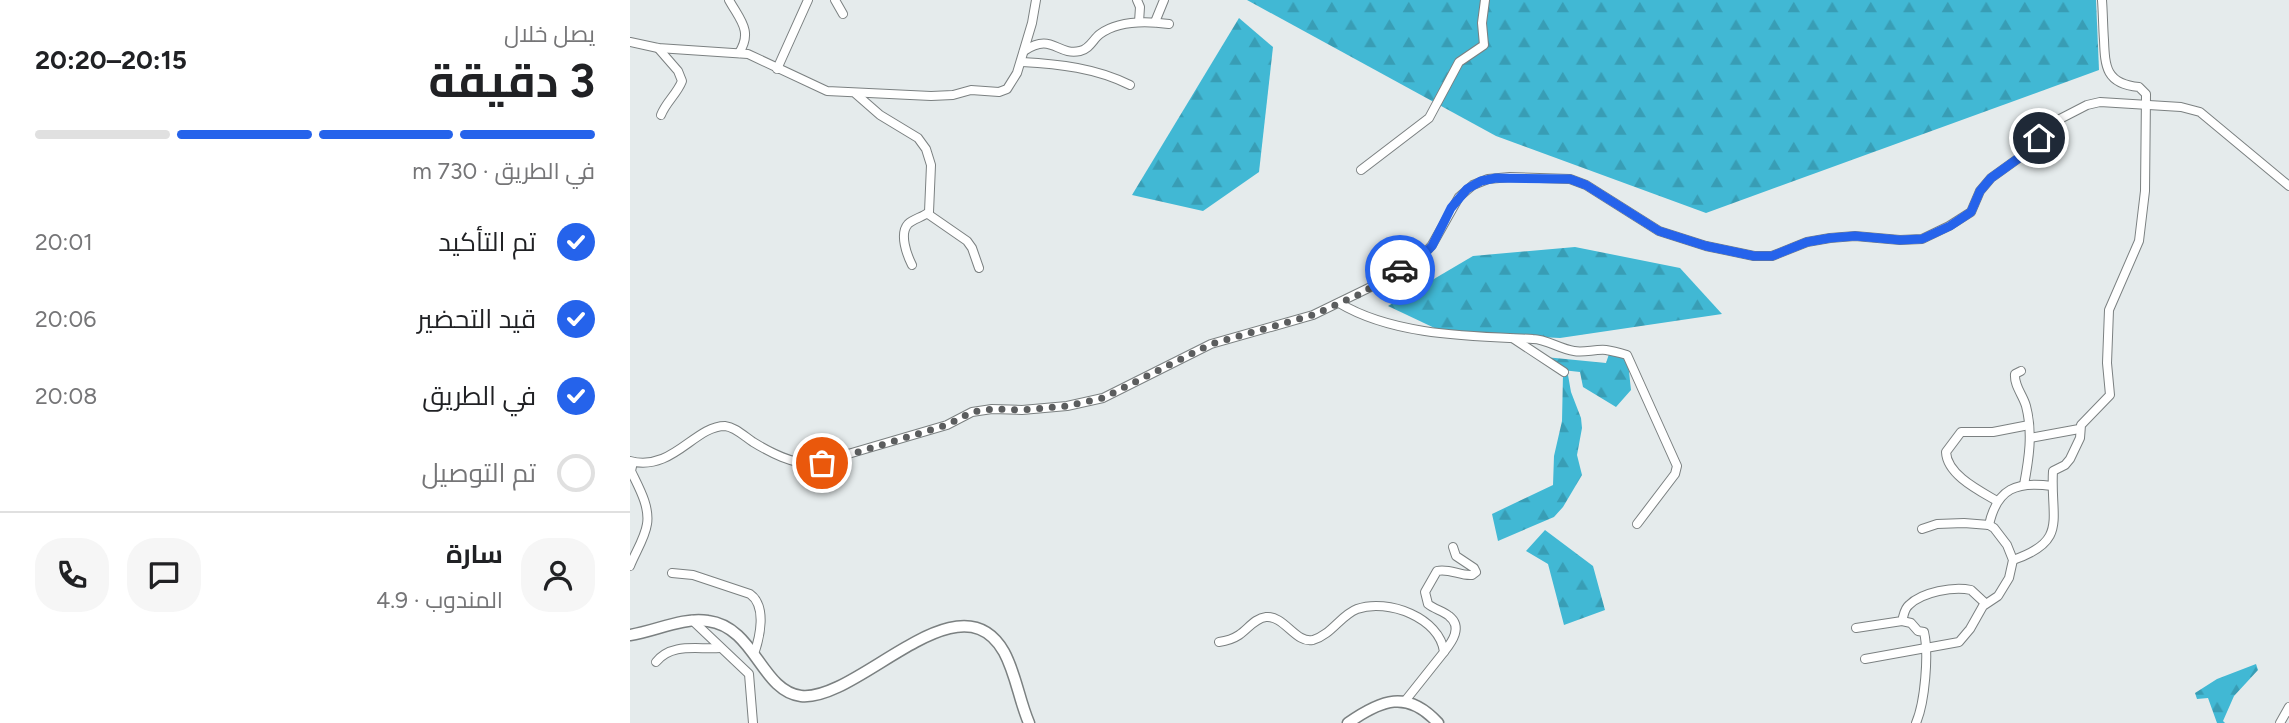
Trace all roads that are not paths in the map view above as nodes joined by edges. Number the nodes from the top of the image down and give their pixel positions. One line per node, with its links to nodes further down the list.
1 (729, 0): 16 (street)
2 (808, 0): 18 (street)
3 (835, 0): 9 (street)
4 (1036, 0): 15 (street)
5 (1137, 0): 10 (street)
6 (1164, 0): 11 (street)
7 (1485, 0): 23 (street)
8 (2102, 0): 21 (street)
9 (843, 14)
10 (1139, 22): 11 (street); 15 (street)
11 (1155, 22): 12 (street)
12 (1169, 24)
13 (630, 42): 14 (street)
14 (658, 48): 16 (street); 22 (street)
15 (1024, 51): 17 (street)
16 (739, 53): 18 (street)
17 (1022, 62): 19 (street); 20 (street)
18 (777, 69): 20 (street)
19 (1130, 85)
20 (856, 94): 25 (street)
21 (2146, 105): 24 (street); 28 (street); 33 (street)
22 (661, 115)
23 (1361, 170)
24 (2289, 186)
25 (928, 214): 26 (street); 27 (street)
26 (912, 265)
27 (979, 268)
28 (1339, 303): 29 (street); 35 (street)
29 (1514, 339): 31 (street); 39 (street)
30 (2021, 371): 32 (street)
31 (1564, 372)
32 (2029, 425): 34 (street); 38 (street)
33 (2079, 429): 34 (street); 37 (street)
34 (2030, 438): 36 (street)
35 (631, 462): 44 (street)
36 (2024, 485): 37 (street); 38 (street)
37 (2052, 486): 43 (street)
38 (1997, 501): 40 (street)
39 (1637, 524)
40 (1989, 525): 41 (street); 43 (street)
41 (1922, 529)
42 (1454, 547): 54 (street)
43 (2013, 561): 46 (street)
44 (630, 566)
45 (672, 573): 55 (street)
46 (1985, 603): 48 (street); 52 (street)
47 (692, 620): 50 (main road); 53 (street); 55 (main road)
48 (1902, 621): 49 (street); 52 (street)
49 (1856, 628)
50 (630, 635)
51 (1219, 642): 54 (street)
52 (1926, 646): 56 (street); 60 (street)
53 (720, 648): 57 (street); 61 (street)
54 (1444, 652): 58 (street)
55 (754, 654): 62 (main road)
56 (1865, 659)
57 (656, 662)
58 (1405, 701): 63 (main road); 64 (main road)
59 (2289, 708): 65 (street)
60 (1920, 721)
61 (753, 723)
62 (1029, 723)
63 (1348, 723)
64 (1438, 723)
65 (2280, 723)

